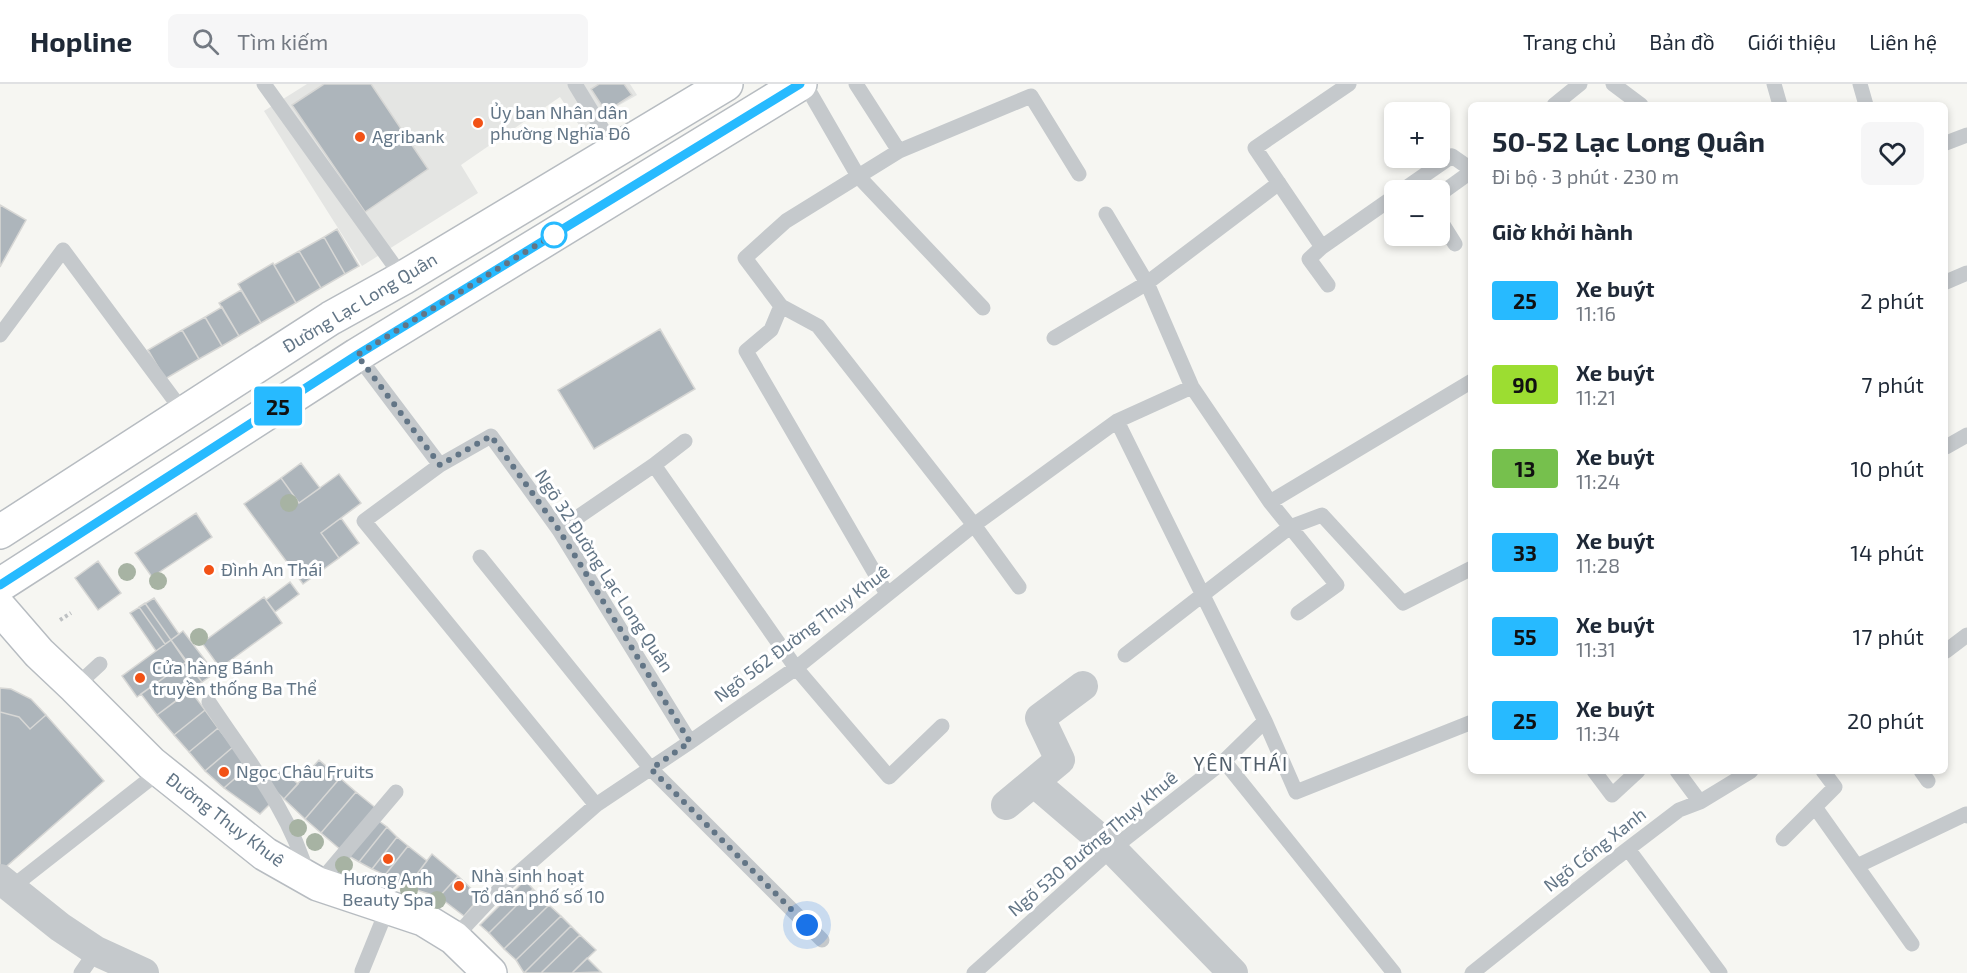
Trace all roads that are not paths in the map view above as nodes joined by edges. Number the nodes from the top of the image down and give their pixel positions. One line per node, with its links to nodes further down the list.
1 (264, 84): 33 (lane)
2 (574, 84): 18 (lane)
3 (726, 84): 18 (main road, Đường Lạc Long Quân)
4 (800, 84): 41 (main road)
5 (805, 84): 23 (lane)
6 (856, 84): 19 (lane)
7 (1349, 84): 25 (lane)
8 (1580, 84): 12 (lane)
9 (1613, 84): 13 (lane)
10 (1773, 84): 14 (lane)
11 (1860, 84): 15 (lane)
12 (1558, 102)
13 (1637, 102)
14 (1779, 102)
15 (1865, 102)
16 (1967, 135): 17 (lane)
17 (1948, 142)
18 (615, 150): 33 (main road, Đường Lạc Long Quân)
19 (899, 152): 22 (lane); 23 (lane)
20 (1468, 167): 24 (lane)
21 (1468, 173): 26 (lane)
22 (1079, 174)
23 (858, 176): 37 (lane); 38 (lane)
24 (1417, 180)
25 (1279, 183): 31 (lane); 35 (lane)
26 (1450, 186)
27 (1384, 204): 31 (lane)
28 (1106, 214): 35 (lane)
29 (1450, 236): 30 (lane)
30 (1455, 244)
31 (1322, 247): 36 (lane)
32 (1967, 273): 34 (lane)
33 (403, 278): 44 (main road, Đường Lạc Long Quân)
34 (1948, 281)
35 (1147, 283): 40 (lane); 43 (lane)
36 (1328, 285)
37 (781, 306): 52 (lane); 60 (lane)
38 (983, 308)
39 (0, 335): 44 (lane)
40 (1054, 338)
41 (357, 355): 49 (lane); 58 (main road)
42 (1468, 383): 51 (lane)
43 (1192, 387): 45 (lane, Ngõ 562 Đường Thụy Khuê); 51 (lane)
44 (184, 413): 55 (main road, Đường Lạc Long Quân)
45 (1116, 420): 52 (lane, Ngõ 562 Đường Thụy Khuê); 61 (lane)
46 (1967, 435): 48 (lane)
47 (685, 441): 50 (lane)
48 (1948, 446)
49 (440, 465): 54 (lane, Ngõ 32 Đường Lạc Long Quân); 87 (lane)
50 (654, 465): 54 (lane); 68 (lane)
51 (1270, 502): 53 (lane)
52 (974, 525): 59 (lane); 60 (lane, Ngõ 562 Đường Thụy Khuê)
53 (1290, 527): 57 (lane); 61 (lane); 63 (lane)
54 (559, 530): 75 (lane, Ngõ 32 Đường Lạc Long Quân)
55 (0, 532)
56 (480, 557): 77 (lane)
57 (1468, 570)
58 (0, 585)
59 (1019, 587)
60 (887, 594): 68 (lane, Ngõ 562 Đường Thụy Khuê)
61 (1203, 594): 66 (lane); 72 (lane)
62 (0, 608): 70 (main road, Đường Thụy Khuê)
63 (1298, 613)
64 (1967, 635): 65 (lane)
65 (1948, 649)
66 (1125, 655)
67 (100, 664): 70 (lane)
68 (796, 668): 74 (lane); 75 (lane, Ngõ 562 Đường Thụy Khuê)
69 (1083, 686): 84 (street)
70 (75, 687): 78 (main road, Đường Thụy Khuê)
71 (209, 702): 95 (lane)
72 (1265, 721): 73 (lane); 76 (lane, Ngõ 530 Đường Thụy Khuê)
73 (1468, 724)
74 (942, 726)
75 (690, 742): 77 (lane, Ngõ 562 Đường Thụy Khuê)
76 (1224, 761): 92 (lane, Ngõ 530 Đường Thụy Khuê); 107 (lane)
77 (651, 769): 87 (lane, Ngõ 562 Đường Thụy Khuê); 99 (lane)
78 (160, 771): 95 (main road, Đường Thụy Khuê); 96 (lane)
79 (1596, 774): 80 (lane)
80 (1635, 774)
81 (1679, 774): 86 (lane)
82 (1746, 774): 86 (lane, Ngõ Cống Xanh)
83 (1825, 774): 89 (lane)
84 (1035, 783): 88 (street); 92 (street)
85 (396, 792): 95 (lane)
86 (1701, 802): 93 (lane, Ngõ Cống Xanh)
87 (596, 805): 98 (lane, Ngõ 562 Đường Thụy Khuê)
88 (1006, 805)
89 (1815, 807): 91 (lane); 94 (lane)
90 (1967, 816): 94 (lane)
91 (1783, 839)
92 (1112, 849): 105 (lane, Ngõ 530 Đường Thụy Khuê); 106 (street)
93 (1628, 849): 108 (lane, Ngõ Cống Xanh); 109 (lane)
94 (1857, 866): 100 (lane)
95 (314, 882): 97 (main road, Đường Thụy Khuê)
96 (3, 888): 101 (street)
97 (388, 907): 98 (main road, Đường Thụy Khuê); 102 (lane)
98 (454, 938): 104 (main road, Đường Thụy Khuê)
99 (822, 940)
100 (1912, 944)
101 (89, 962): 103 (street)
102 (362, 971)
103 (144, 973)
104 (490, 973)
105 (974, 973)
106 (1233, 973)
107 (1394, 973)
108 (1472, 973)
109 (1720, 973)

